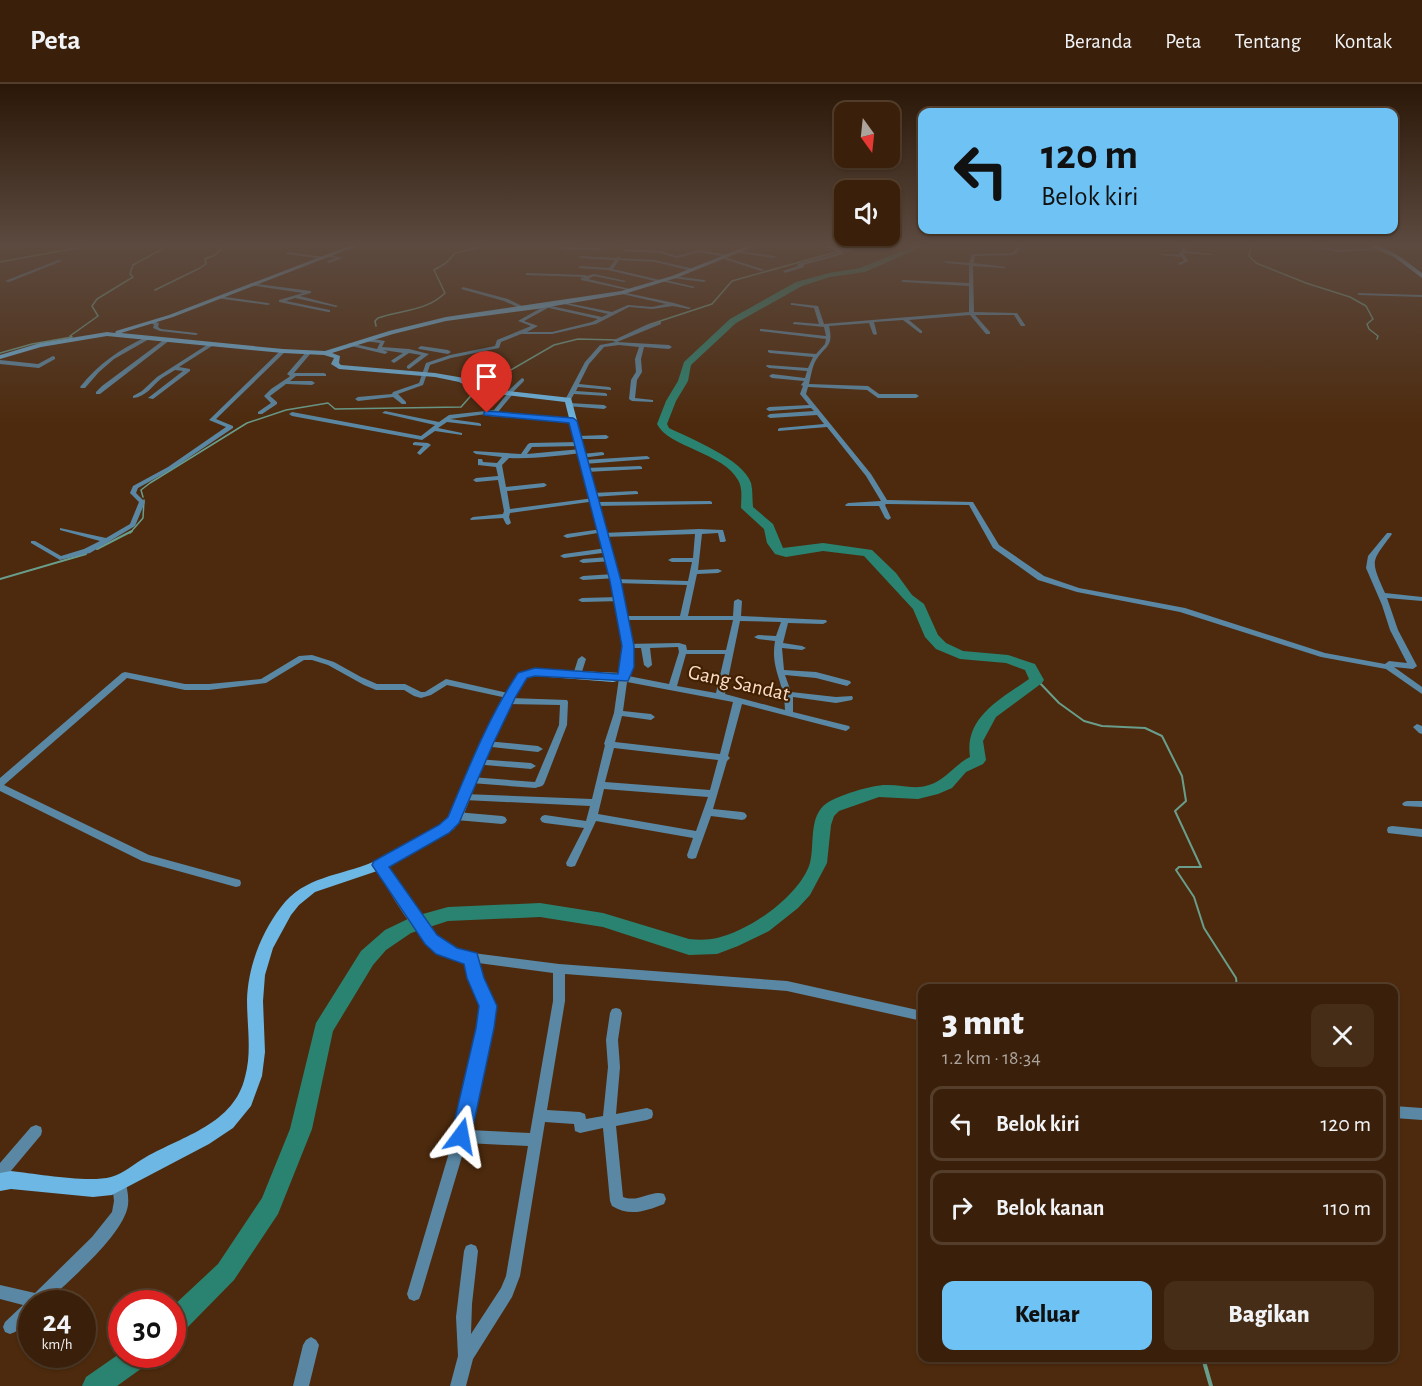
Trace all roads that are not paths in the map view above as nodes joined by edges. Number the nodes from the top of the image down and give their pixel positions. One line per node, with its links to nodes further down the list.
1 (198, 305): 23 (street)
2 (299, 305): 15 (street)
3 (331, 305): 11 (street)
4 (517, 305): 14 (street)
5 (555, 305): 12 (street)
6 (570, 305): 18 (street)
7 (670, 305): 18 (street)
8 (677, 305): 13 (street)
9 (799, 305): 27 (street)
10 (971, 305): 17 (street)
11 (336, 306)
12 (550, 306): 14 (street); 21 (street); 29 (street)
13 (689, 308)
14 (526, 309): 41 (street)
15 (328, 311)
16 (897, 313): 20 (street)
17 (971, 313): 20 (street); 28 (street); 35 (street)
18 (613, 314): 21 (street)
19 (850, 316): 24 (street)
20 (904, 319): 22 (street); 32 (street)
21 (604, 320): 31 (street)
22 (871, 321): 24 (street); 37 (street)
23 (152, 322): 33 (street); 36 (street)
24 (854, 322): 27 (street)
25 (659, 323): 43 (street)
26 (795, 323): 27 (street)
27 (824, 325): 39 (street)
28 (1023, 325)
29 (536, 326): 31 (street); 34 (street)
30 (762, 330): 39 (street)
31 (559, 331): 34 (street)
32 (920, 332)
33 (122, 333): 38 (street); 55 (street)
34 (519, 333): 66 (street)
35 (988, 333)
36 (196, 334)
37 (875, 334)
38 (148, 338): 40 (street); 73 (street)
39 (829, 338): 57 (street)
40 (167, 340): 44 (street); 74 (street)
41 (367, 340): 42 (street); 45 (street)
42 (383, 343): 49 (street); 51 (street)
43 (609, 344): 46 (street); 72 (street)
44 (210, 345): 48 (street); 63 (street)
45 (350, 345): 50 (street); 53 (street)
46 (641, 347): 47 (street); 82 (street)
47 (669, 348)
48 (283, 351): 52 (street); 133 (street)
49 (409, 351): 58 (street); 62 (street)
50 (388, 352)
51 (448, 352)
52 (308, 353): 53 (street); 65 (street)
53 (325, 353): 60 (street)
54 (771, 354): 57 (street)
55 (0, 357)
56 (53, 358): 59 (street)
57 (815, 358): 64 (street)
58 (394, 361)
59 (0, 362)
60 (335, 365): 65 (street); 66 (street)
61 (769, 366): 64 (street)
62 (409, 367)
63 (174, 368): 78 (street); 79 (street)
64 (810, 370): 71 (street)
65 (295, 374): 69 (street)
66 (425, 374): 75 (street); 76 (street)
67 (772, 376): 71 (street)
68 (522, 380): 75 (street)
69 (288, 383): 70 (street); 87 (street)
70 (312, 383)
71 (805, 383): 77 (street); 84 (street)
72 (576, 385): 81 (street); 81 (street)
73 (83, 387)
74 (98, 393)
75 (510, 393): 81 (street); 89 (street)
76 (394, 395): 80 (street); 83 (street)
77 (916, 396)
78 (135, 397)
79 (151, 398)
80 (358, 399)
81 (570, 399): 85 (street); 93 (street)
82 (651, 401)
83 (404, 403)
84 (812, 406): 86 (street); 90 (street)
85 (604, 407)
86 (769, 409)
87 (260, 413)
88 (385, 413): 94 (street)
89 (487, 413): 93 (street); 94 (street)
90 (817, 413): 92 (street); 96 (street)
91 (292, 414): 101 (street)
92 (770, 416)
93 (573, 421): 106 (street)
94 (442, 422): 95 (street); 97 (street)
95 (479, 425)
96 (829, 425): 98 (street); 121 (street)
97 (432, 429): 99 (street); 101 (street)
98 (780, 430)
99 (460, 434)
100 (606, 437): 106 (street)
101 (422, 438): 105 (street)
102 (532, 438): 103 (street)
103 (530, 445): 106 (street); 108 (street)
104 (476, 452): 109 (street)
105 (420, 453)
106 (582, 454): 107 (street); 108 (street); 110 (street); 113 (street); 119 (street)
107 (602, 454)
108 (522, 457): 109 (street)
109 (506, 458): 112 (street)
110 (647, 458)
111 (480, 460): 112 (street)
112 (499, 465): 114 (street)
113 (640, 468)
114 (501, 478): 115 (street); 117 (street)
115 (476, 480)
116 (544, 485): 117 (street)
117 (504, 489): 123 (street)
118 (636, 493): 119 (street)
119 (593, 499): 120 (street); 123 (street); 130 (street)
120 (710, 503)
121 (883, 503): 122 (street); 124 (street); 165 (street)
122 (848, 505)
123 (507, 517): 125 (street)
124 (888, 518)
125 (473, 519)
126 (666, 521): 128 (street)
127 (62, 529): 133 (street)
128 (666, 531): 129 (street); 130 (street)
129 (699, 531): 134 (street); 139 (street)
130 (602, 533): 132 (street); 136 (street)
131 (1389, 534): 146 (street)
132 (567, 536)
133 (107, 540): 135 (street)
134 (722, 541)
135 (33, 542)
136 (608, 555): 137 (street); 140 (street); 144 (street)
137 (564, 556)
138 (672, 560): 139 (street)
139 (696, 560): 142 (street)
140 (583, 561)
141 (718, 571): 142 (street)
142 (693, 572): 145 (street)
143 (584, 578): 144 (street)
144 (615, 578): 145 (street); 147 (street)
145 (690, 584): 151 (street)
146 (1381, 595): 148 (street); 165 (street)
147 (619, 599): 149 (street); 152 (street)
148 (1422, 599)
149 (582, 600)
150 (738, 601): 153 (street)
151 (684, 617): 152 (street); 153 (street)
152 (622, 618): 159 (street)
153 (737, 618): 154 (street); 162 (street)
154 (785, 621): 155 (street); 157 (street)
155 (823, 622)
156 (758, 637): 157 (street)
157 (779, 642): 160 (street); 166 (street)
158 (645, 645): 159 (street); 161 (street); 164 (street)
159 (628, 646): 168 (street)
160 (802, 648)
161 (683, 652): 162 (street); 170 (street)
162 (729, 652): 173 (street)
163 (582, 659): 167 (street)
164 (648, 664)
165 (1389, 667): 171 (street)
166 (780, 672): 169 (street); 172 (street)
167 (577, 675): 168 (street); 175 (street)
168 (623, 679): 170 (street, Gang Sandat); 177 (street)
169 (847, 682)
170 (673, 686): 173 (street, Gang Sandat)
171 (1422, 691)
172 (789, 694): 174 (street); 178 (street)
173 (720, 696): 176 (street, Gang Sandat)
174 (849, 698)
175 (508, 699): 181 (street); 187 (street); 188 (street)
176 (738, 701): 178 (street, Gang Sandat); 184 (street)
177 (618, 713): 179 (street); 182 (street)
178 (789, 713): 180 (street, Gang Sandat)
179 (651, 717)
180 (846, 728)
181 (486, 744): 183 (street); 185 (street)
182 (609, 744): 184 (street); 189 (street)
183 (538, 749)
184 (724, 758): 190 (street)
185 (477, 762): 186 (street); 187 (street)
186 (531, 766)
187 (471, 780): 191 (street)
188 (0, 785): 207 (street)
189 (601, 785): 190 (street); 192 (street)
190 (714, 794): 195 (street)
191 (464, 797): 192 (street); 196 (street)
192 (595, 803): 200 (street)
193 (1407, 804): 194 (street)
194 (1422, 804)
195 (708, 812): 197 (street); 203 (street)
196 (456, 816): 199 (street); 206 (street)
197 (742, 816)
198 (545, 819): 200 (street)
199 (502, 820)
200 (591, 821): 203 (street); 205 (street)
201 (1392, 830): 202 (street)
202 (1422, 833)
203 (700, 835): 204 (street)
204 (692, 855)
205 (572, 864)
206 (379, 865): 208 (street); 222 (street)
207 (236, 883)
208 (471, 958): 209 (street); 218 (street)
209 (559, 969): 211 (street); 215 (street)
210 (616, 1013): 216 (street)
211 (918, 1015)
212 (1398, 1112): 214 (street)
213 (647, 1114): 216 (street)
214 (1422, 1114)
215 (539, 1116): 216 (street); 219 (street)
216 (609, 1121): 223 (street)
217 (36, 1131): 220 (street)
218 (461, 1136): 219 (street); 227 (street)
219 (536, 1140): 232 (street)
220 (0, 1173)
221 (0, 1182): 222 (street)
222 (119, 1183): 225 (street)
223 (659, 1199)
224 (471, 1251): 232 (street)
225 (48, 1290)
226 (0, 1292): 228 (street)
227 (414, 1294)
228 (18, 1298)
229 (18, 1319): 230 (street)
230 (10, 1327)
231 (311, 1345): 233 (street)
232 (466, 1356): 234 (street)
233 (301, 1386)
234 (458, 1386)

